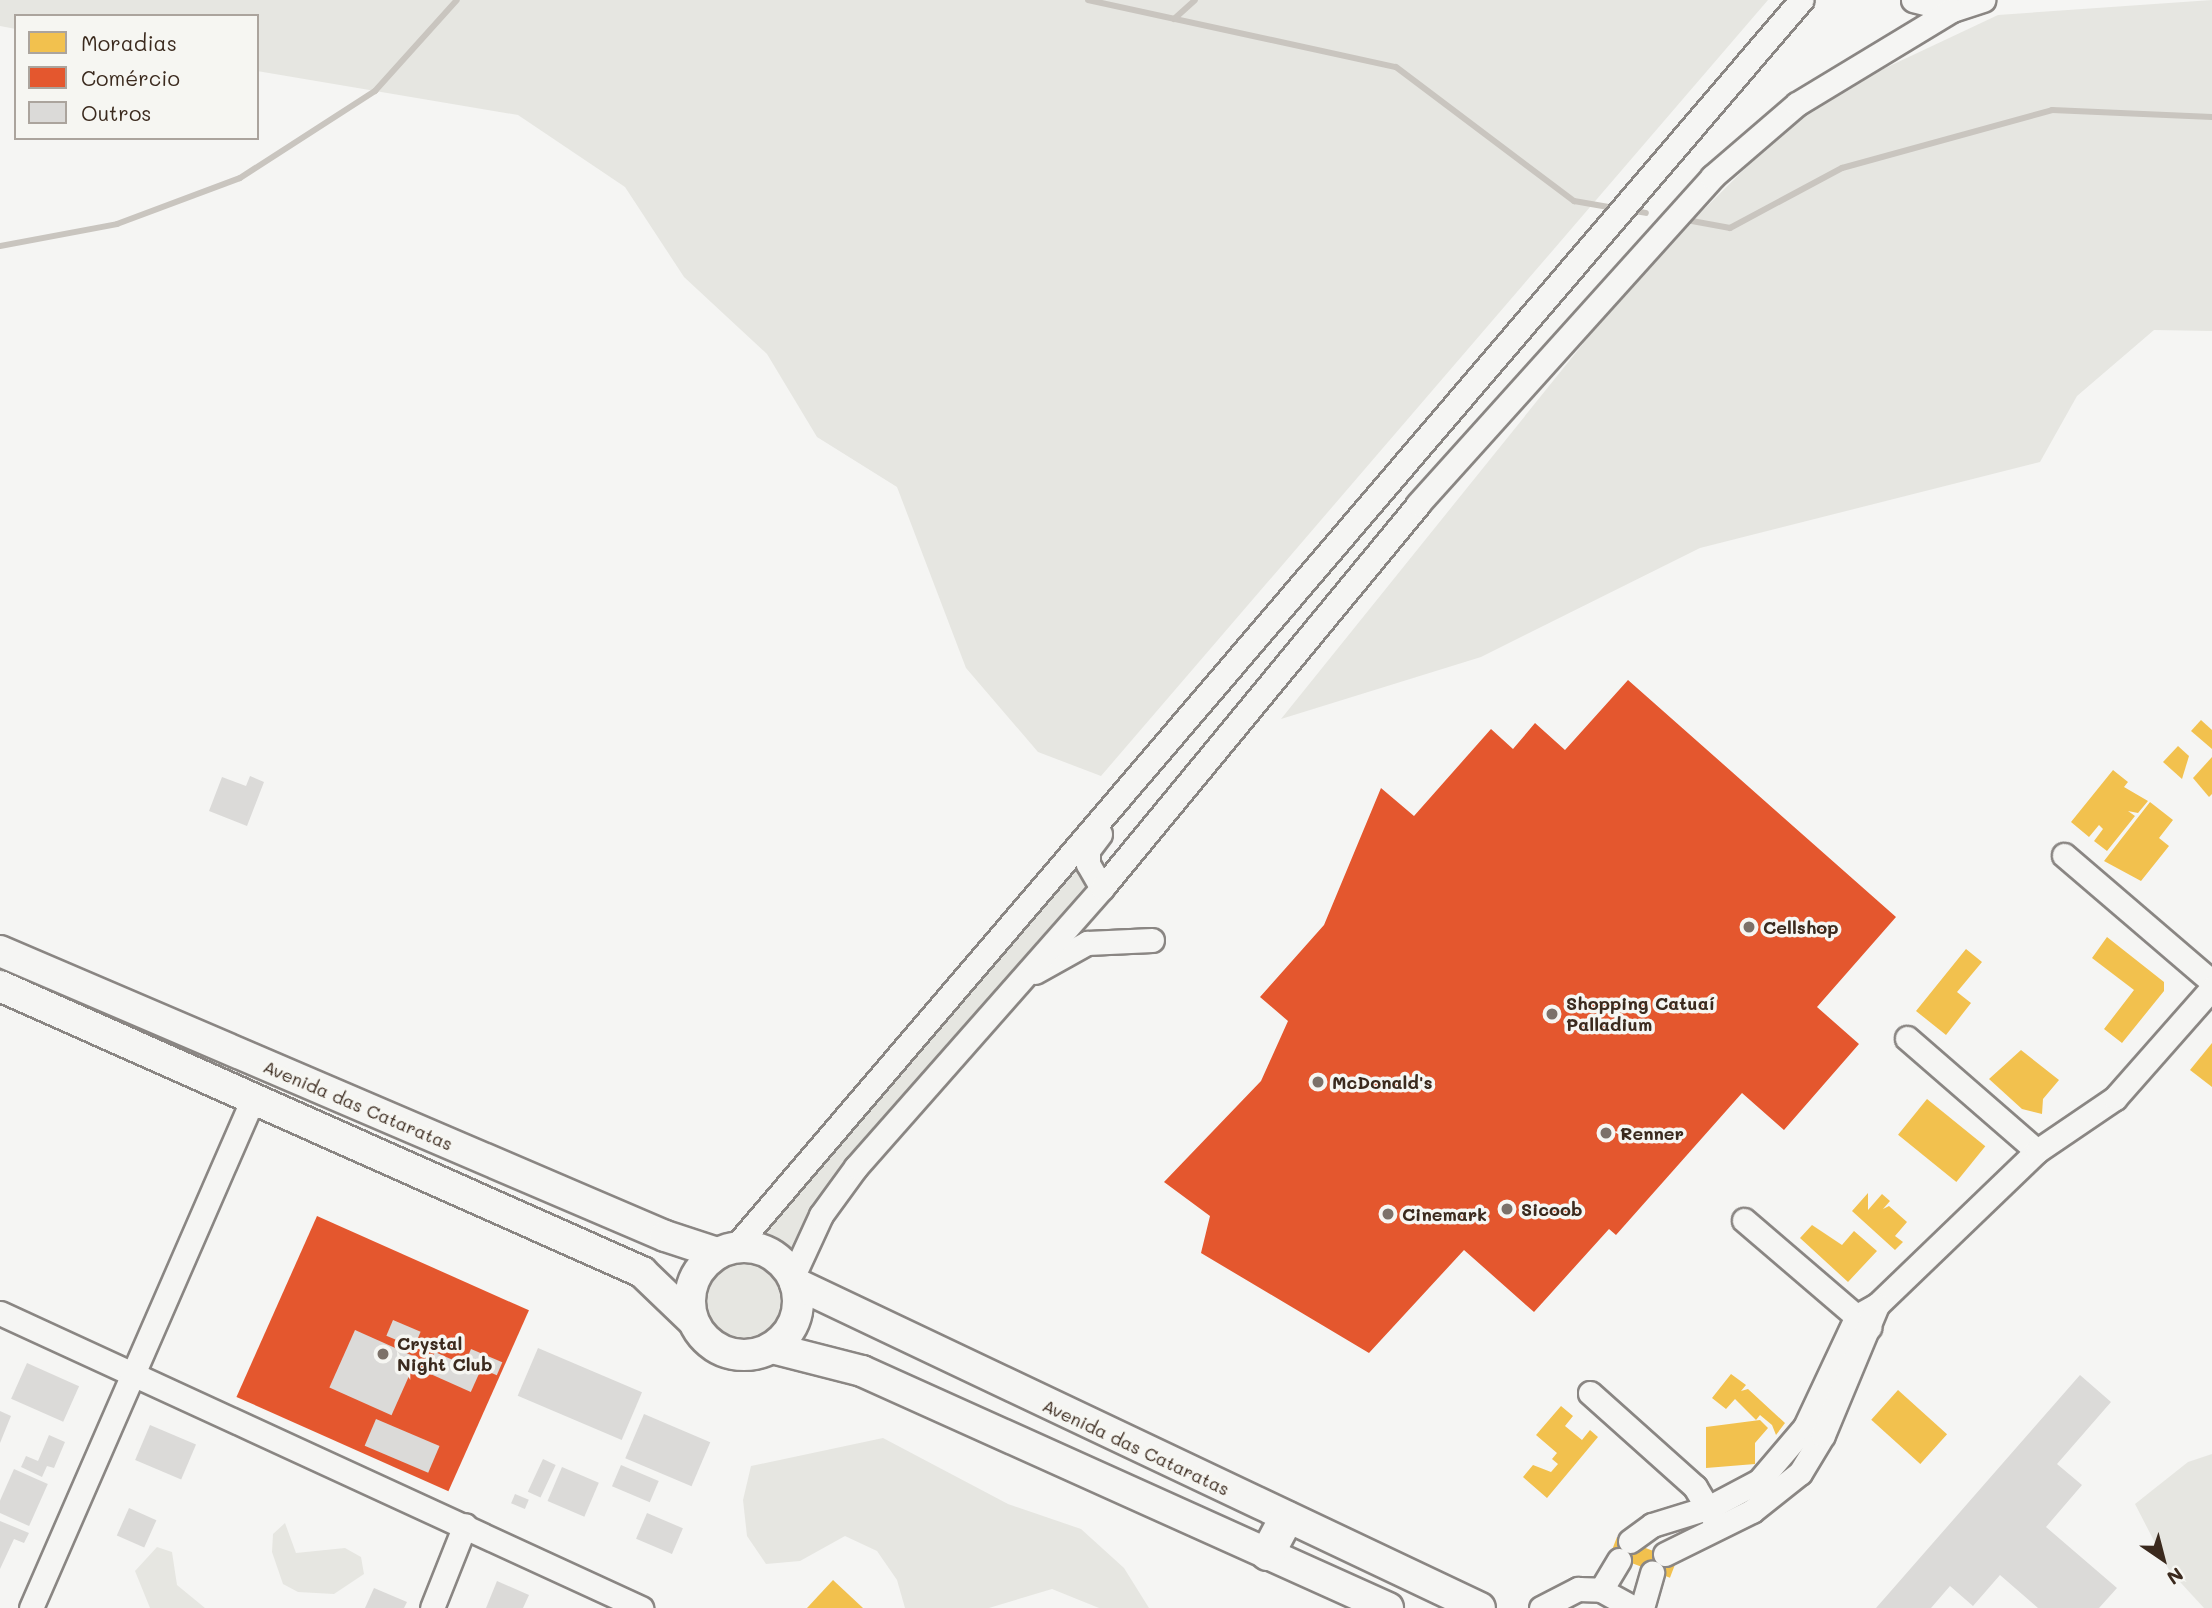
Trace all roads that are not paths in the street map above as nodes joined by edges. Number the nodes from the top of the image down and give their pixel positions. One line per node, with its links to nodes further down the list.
1 (1801, 0): 5 (street)
2 (1913, 0): 4 (street)
3 (1983, 0): 4 (street)
4 (1952, 10): 7 (street)
5 (1159, 753): 7 (street); 18 (street)
6 (2064, 855): 11 (street)
7 (1102, 888): 10 (street)
8 (1152, 940): 10 (street)
9 (0, 951): 18 (main road, Avenida das Cataratas)
10 (1020, 981): 19 (street)
11 (2212, 982)
12 (0, 986): 15 (main road)
13 (2212, 988): 16 (street)
14 (1907, 1038): 16 (street)
15 (252, 1101): 22 (main road); 24 (street)
16 (2038, 1151): 21 (street)
17 (1744, 1220): 21 (street)
18 (726, 1250): 19 (main road); 22 (main road)
19 (794, 1280): 23 (main road); 27 (main road, Avenida das Cataratas)
20 (0, 1313): 24 (street)
21 (1869, 1317): 26 (street)
22 (692, 1320): 23 (main road)
23 (772, 1348): 29 (main road)
24 (131, 1374): 28 (street); 31 (street)
25 (1590, 1393): 26 (street)
26 (1713, 1516): 30 (street); 38 (street)
27 (1286, 1518): 29 (highway); 35 (main road, Avenida das Cataratas)
28 (466, 1525): 32 (street); 33 (street)
29 (1267, 1553): 34 (main road)
30 (1601, 1590): 36 (street); 37 (street)
31 (32, 1608)
32 (432, 1608)
33 (641, 1608)
34 (1388, 1608)
35 (1480, 1608)
36 (1541, 1608)
37 (1634, 1608)
38 (1642, 1608)

